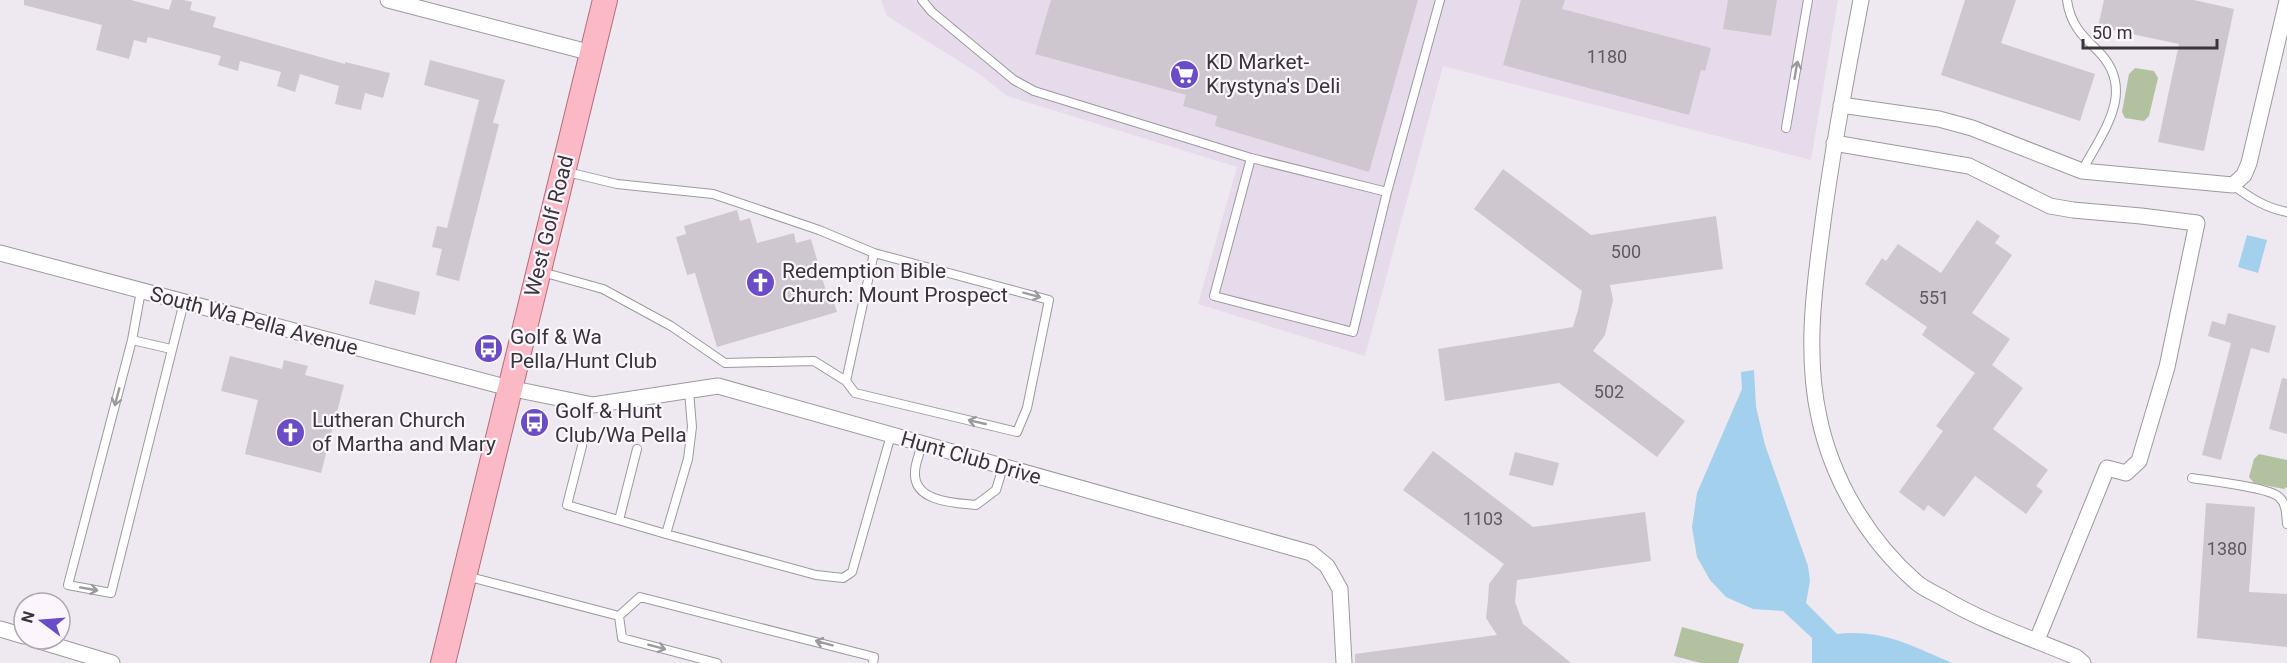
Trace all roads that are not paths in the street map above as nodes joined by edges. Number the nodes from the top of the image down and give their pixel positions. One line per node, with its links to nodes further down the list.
1 (388, 0): 9 (street)
2 (605, 0): 9 (main road, West Golf Road)
3 (922, 0): 13 (lane)
4 (1440, 0): 17 (lane)
5 (1808, 0): 11 (lane, one-way to 5)
6 (1861, 0): 10 (street)
7 (2067, 0): 15 (lane)
8 (2287, 1): 16 (street)
9 (592, 53): 14 (main road, West Golf Road)
10 (1841, 105): 12 (street); 15 (street)
11 (1786, 128)
12 (1834, 143): 40 (street); 40 (street)
13 (1251, 158): 17 (lane); 17 (lane)
14 (562, 171): 20 (lane); 21 (main road, West Golf Road)
15 (2082, 171): 16 (street)
16 (2233, 185): 18 (lane)
17 (1387, 192)
18 (2287, 212)
19 (0, 253): 22 (street, South Wa Pella Avenue)
20 (874, 253): 26 (lane); 26 (lane, one-way to 26)
21 (538, 271): 26 (lane); 27 (main road, West Golf Road)
22 (141, 291): 23 (street, South Wa Pella Avenue); 24 (lane)
23 (183, 302): 25 (lane); 27 (street, South Wa Pella Avenue)
24 (132, 340): 25 (lane); 25 (lane, one-way to 25)
25 (171, 349)
26 (846, 381)
27 (509, 388): 28 (street, Hunt Club Drive); 38 (main road, West Golf Road)
28 (689, 391): 29 (street, Hunt Club Drive); 37 (lane)
29 (891, 435): 30 (street, Hunt Club Drive); 37 (lane)
30 (922, 444): 33 (street, Hunt Club Drive); 33 (lane)
31 (582, 446): 35 (lane)
32 (637, 449): 35 (lane)
33 (1003, 467): 46 (street, Hunt Club Drive)
34 (2192, 478): 36 (lane)
35 (619, 520): 37 (lane)
36 (2287, 524)
37 (666, 534)
38 (464, 576): 39 (lane); 43 (main road, West Golf Road)
39 (619, 616): 44 (lane, one-way to 44); 45 (lane, one-way to 39)
40 (2037, 640): 47 (street)
41 (72, 651): 42 (street)
42 (112, 663)
43 (444, 663)
44 (717, 663)
45 (873, 663)
46 (1344, 663)
47 (2083, 663)

